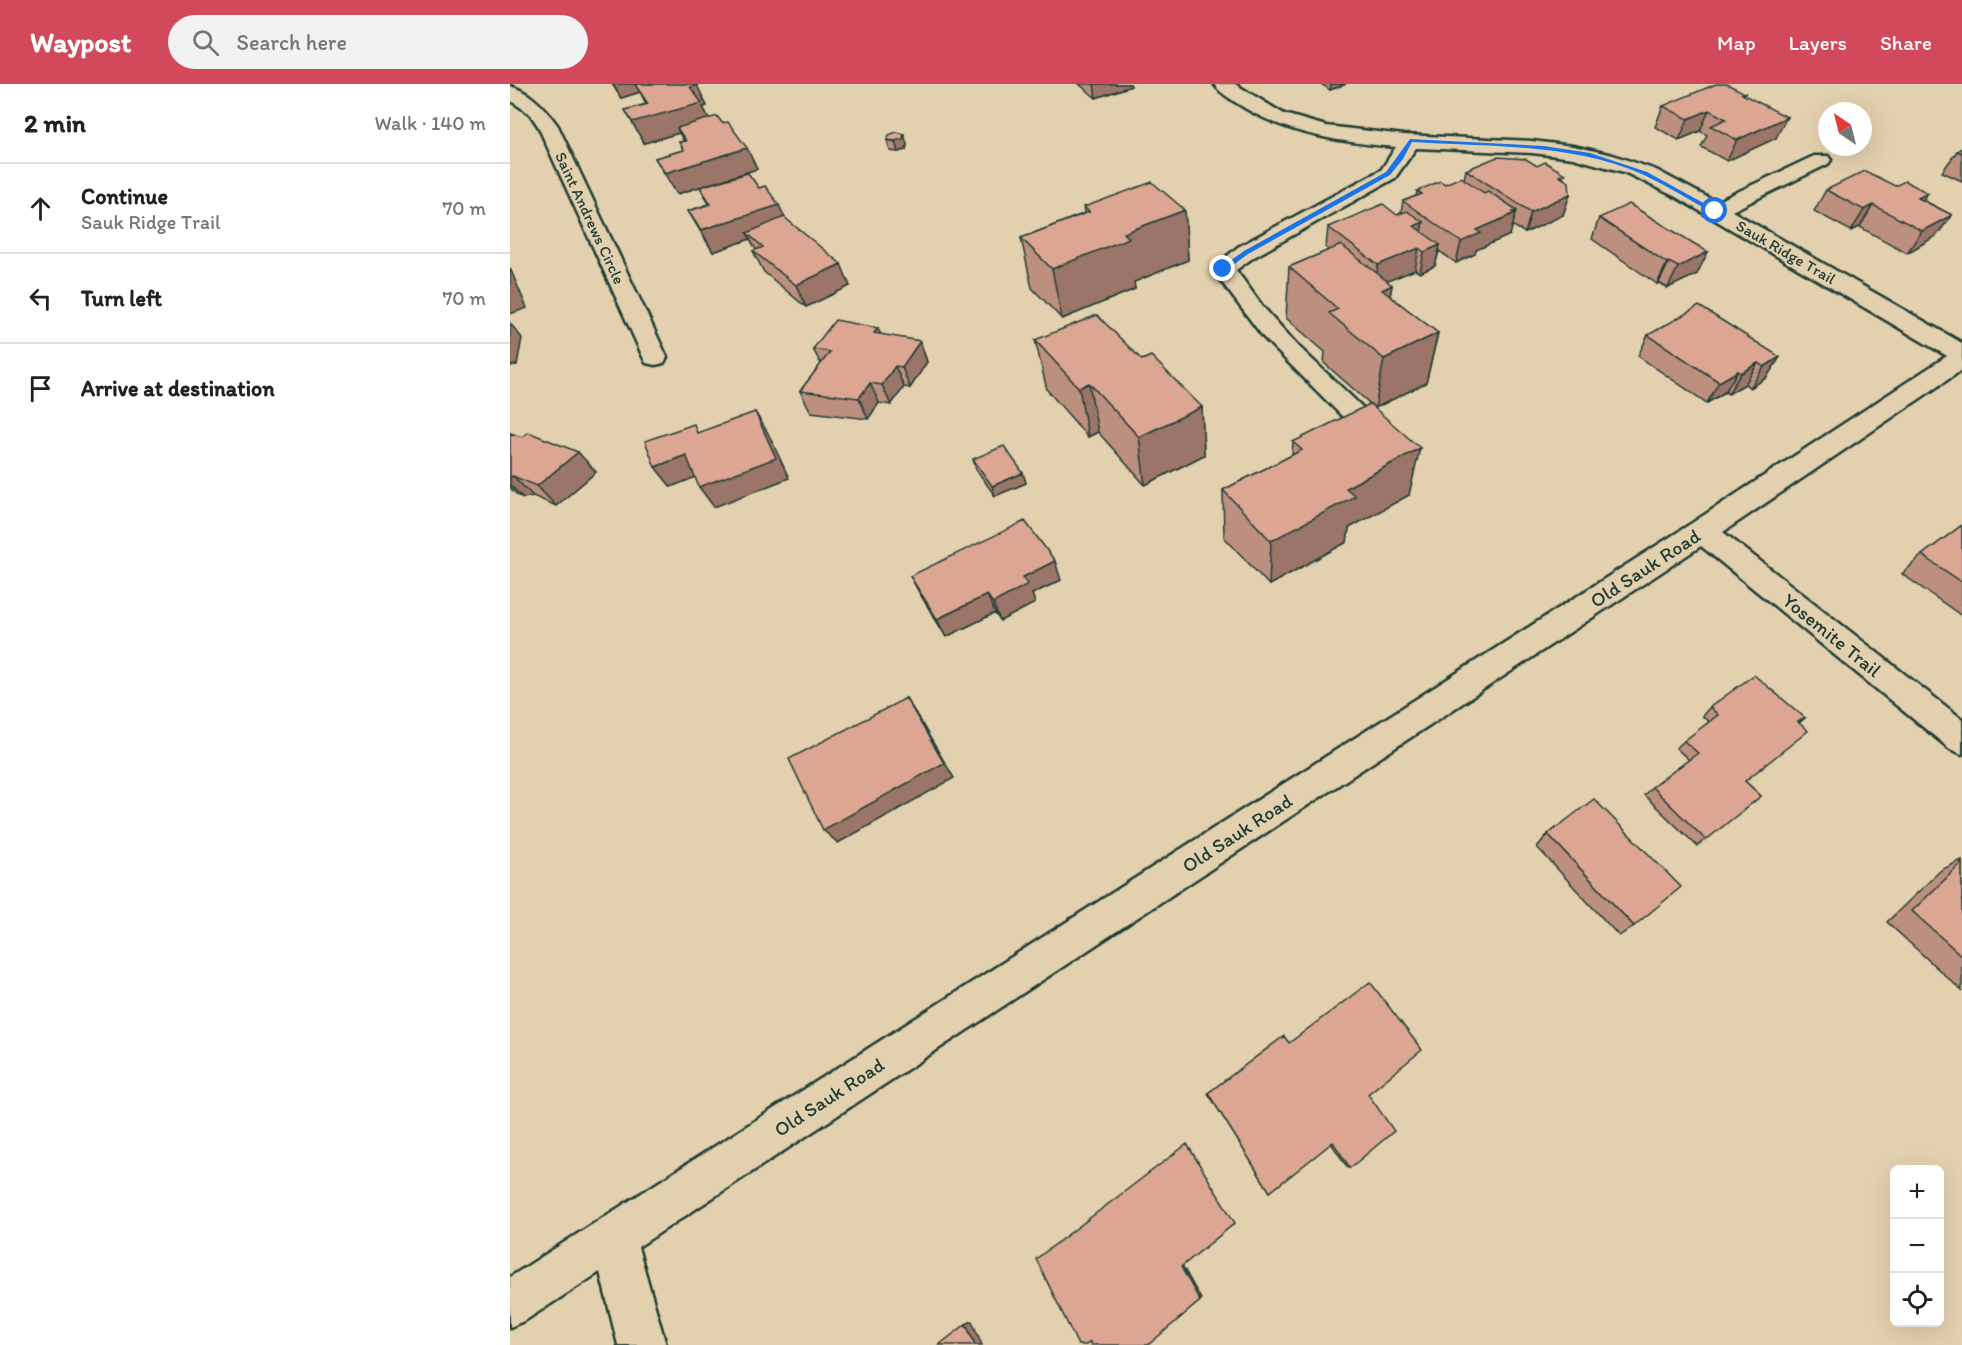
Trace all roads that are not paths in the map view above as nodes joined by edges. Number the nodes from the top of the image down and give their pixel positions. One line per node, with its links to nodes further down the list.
1 (1223, 84): 3 (street, Sauk Ridge Trail)
2 (510, 92): 7 (street, Saint Andrews Circle)
3 (1410, 141): 5 (street, Sauk Ridge Trail); 9 (street)
4 (1821, 160): 5 (street)
5 (1715, 211): 6 (street, Sauk Ridge Trail)
6 (1962, 354)
7 (655, 357)
8 (1962, 358): 10 (street, Old Sauk Road)
9 (1369, 428)
10 (1702, 531): 11 (street, Yosemite Trail); 12 (street, Old Sauk Road)
11 (1962, 739)
12 (613, 1237): 13 (street, Old Sauk Road); 14 (street)
13 (510, 1304)
14 (642, 1345)

